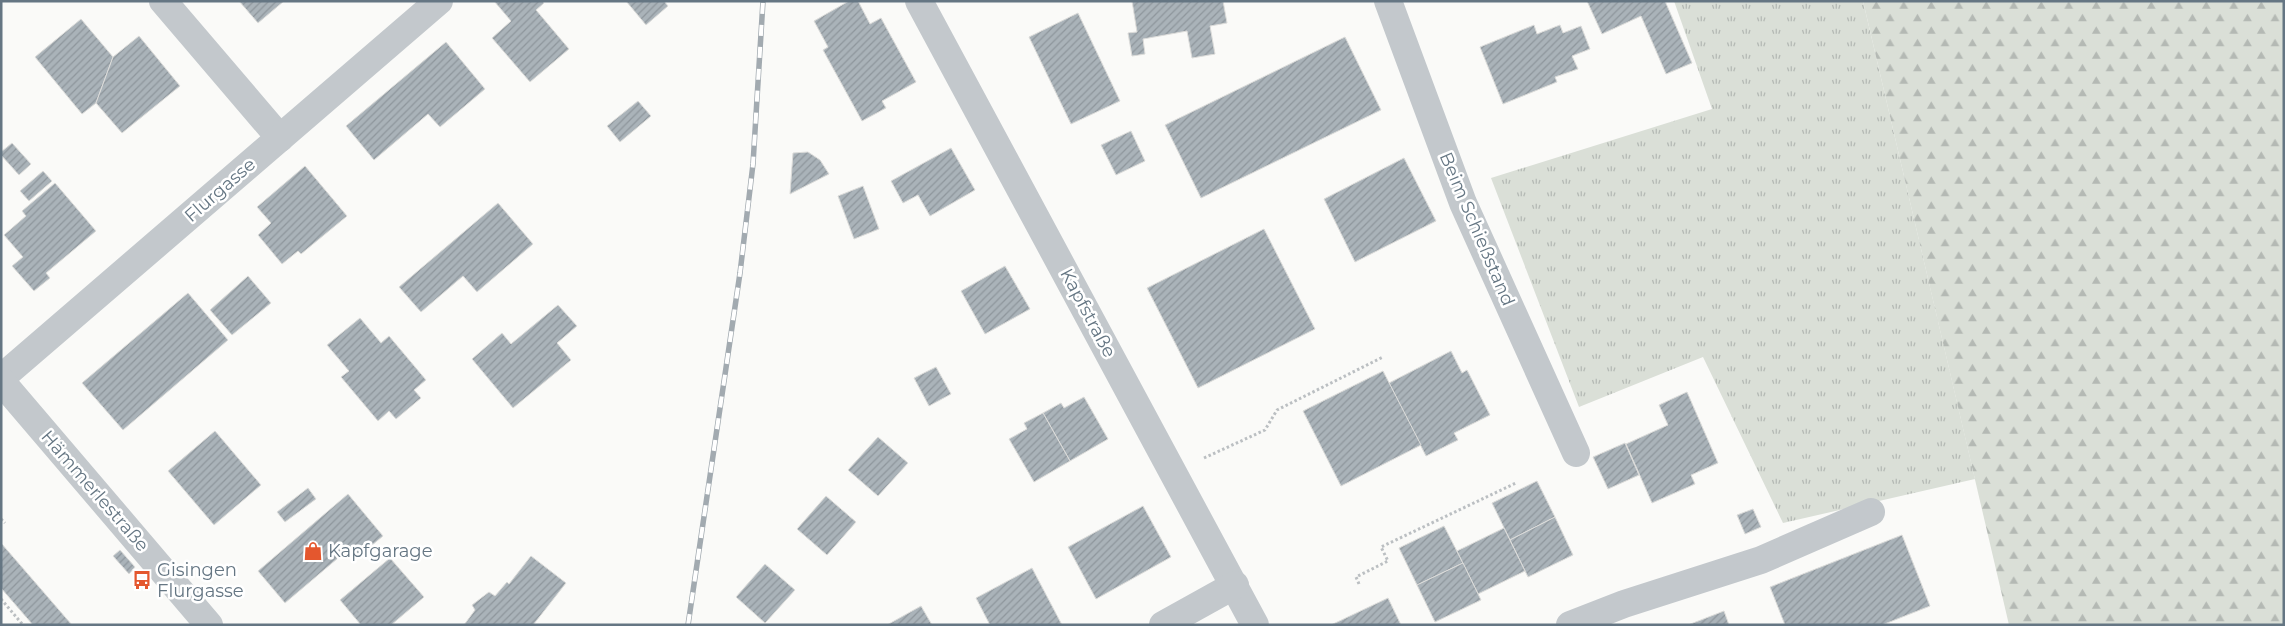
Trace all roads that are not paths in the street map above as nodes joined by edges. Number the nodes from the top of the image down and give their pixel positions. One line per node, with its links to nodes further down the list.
1 (163, 1): 5 (street)
2 (439, 1): 5 (street, Flurgasse)
3 (919, 1): 10 (street, Kapfstraße)
4 (1388, 1): 8 (street, Beim Schießstand)
5 (280, 138): 6 (street, Flurgasse)
6 (1, 379): 7 (street, Hämmerlestraße)
7 (10, 410): 11 (street, Hämmerlestraße)
8 (1576, 453)
9 (1871, 512): 14 (street)
10 (1235, 585): 12 (street); 13 (street, Kapfstraße)
11 (209, 625)
12 (1163, 625)
13 (1255, 625)
14 (1570, 625)

